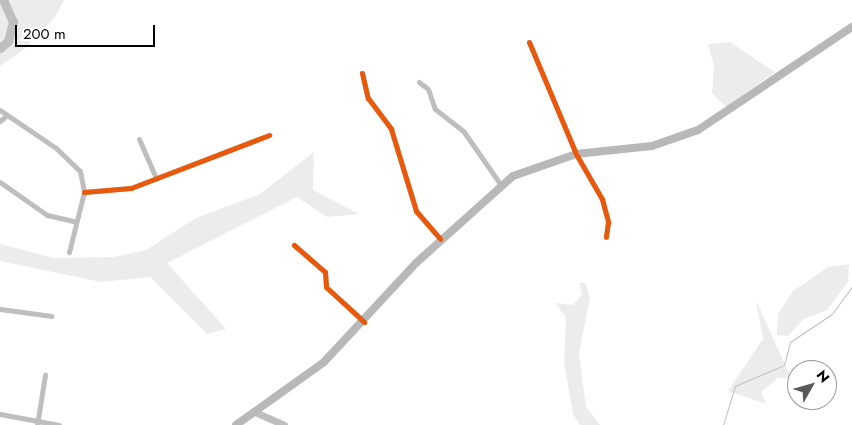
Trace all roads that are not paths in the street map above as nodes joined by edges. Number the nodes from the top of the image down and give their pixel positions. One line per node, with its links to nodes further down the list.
1 (852, 28): 10 (main road)
2 (529, 42): 10 (street)
3 (362, 73): 17 (street)
4 (419, 82): 13 (street)
5 (0, 110): 6 (street)
6 (7, 115): 7 (street); 14 (street)
7 (0, 122)
8 (269, 135): 11 (street)
9 (139, 139): 11 (street)
10 (576, 154): 13 (main road); 16 (street)
11 (156, 178): 14 (street)
12 (0, 182): 15 (street)
13 (501, 185): 17 (main road)
14 (84, 192): 15 (street)
15 (74, 221): 19 (street)
16 (606, 237)
17 (440, 239): 22 (main road)
18 (294, 245): 22 (street)
19 (69, 252)
20 (0, 309): 21 (street)
21 (52, 316)
22 (364, 322): 24 (main road)
23 (45, 374): 26 (street)
24 (255, 412): 28 (main road); 29 (street)
25 (0, 414): 26 (street)
26 (37, 423): 27 (street)
27 (59, 425)
28 (236, 425)
29 (284, 425)

